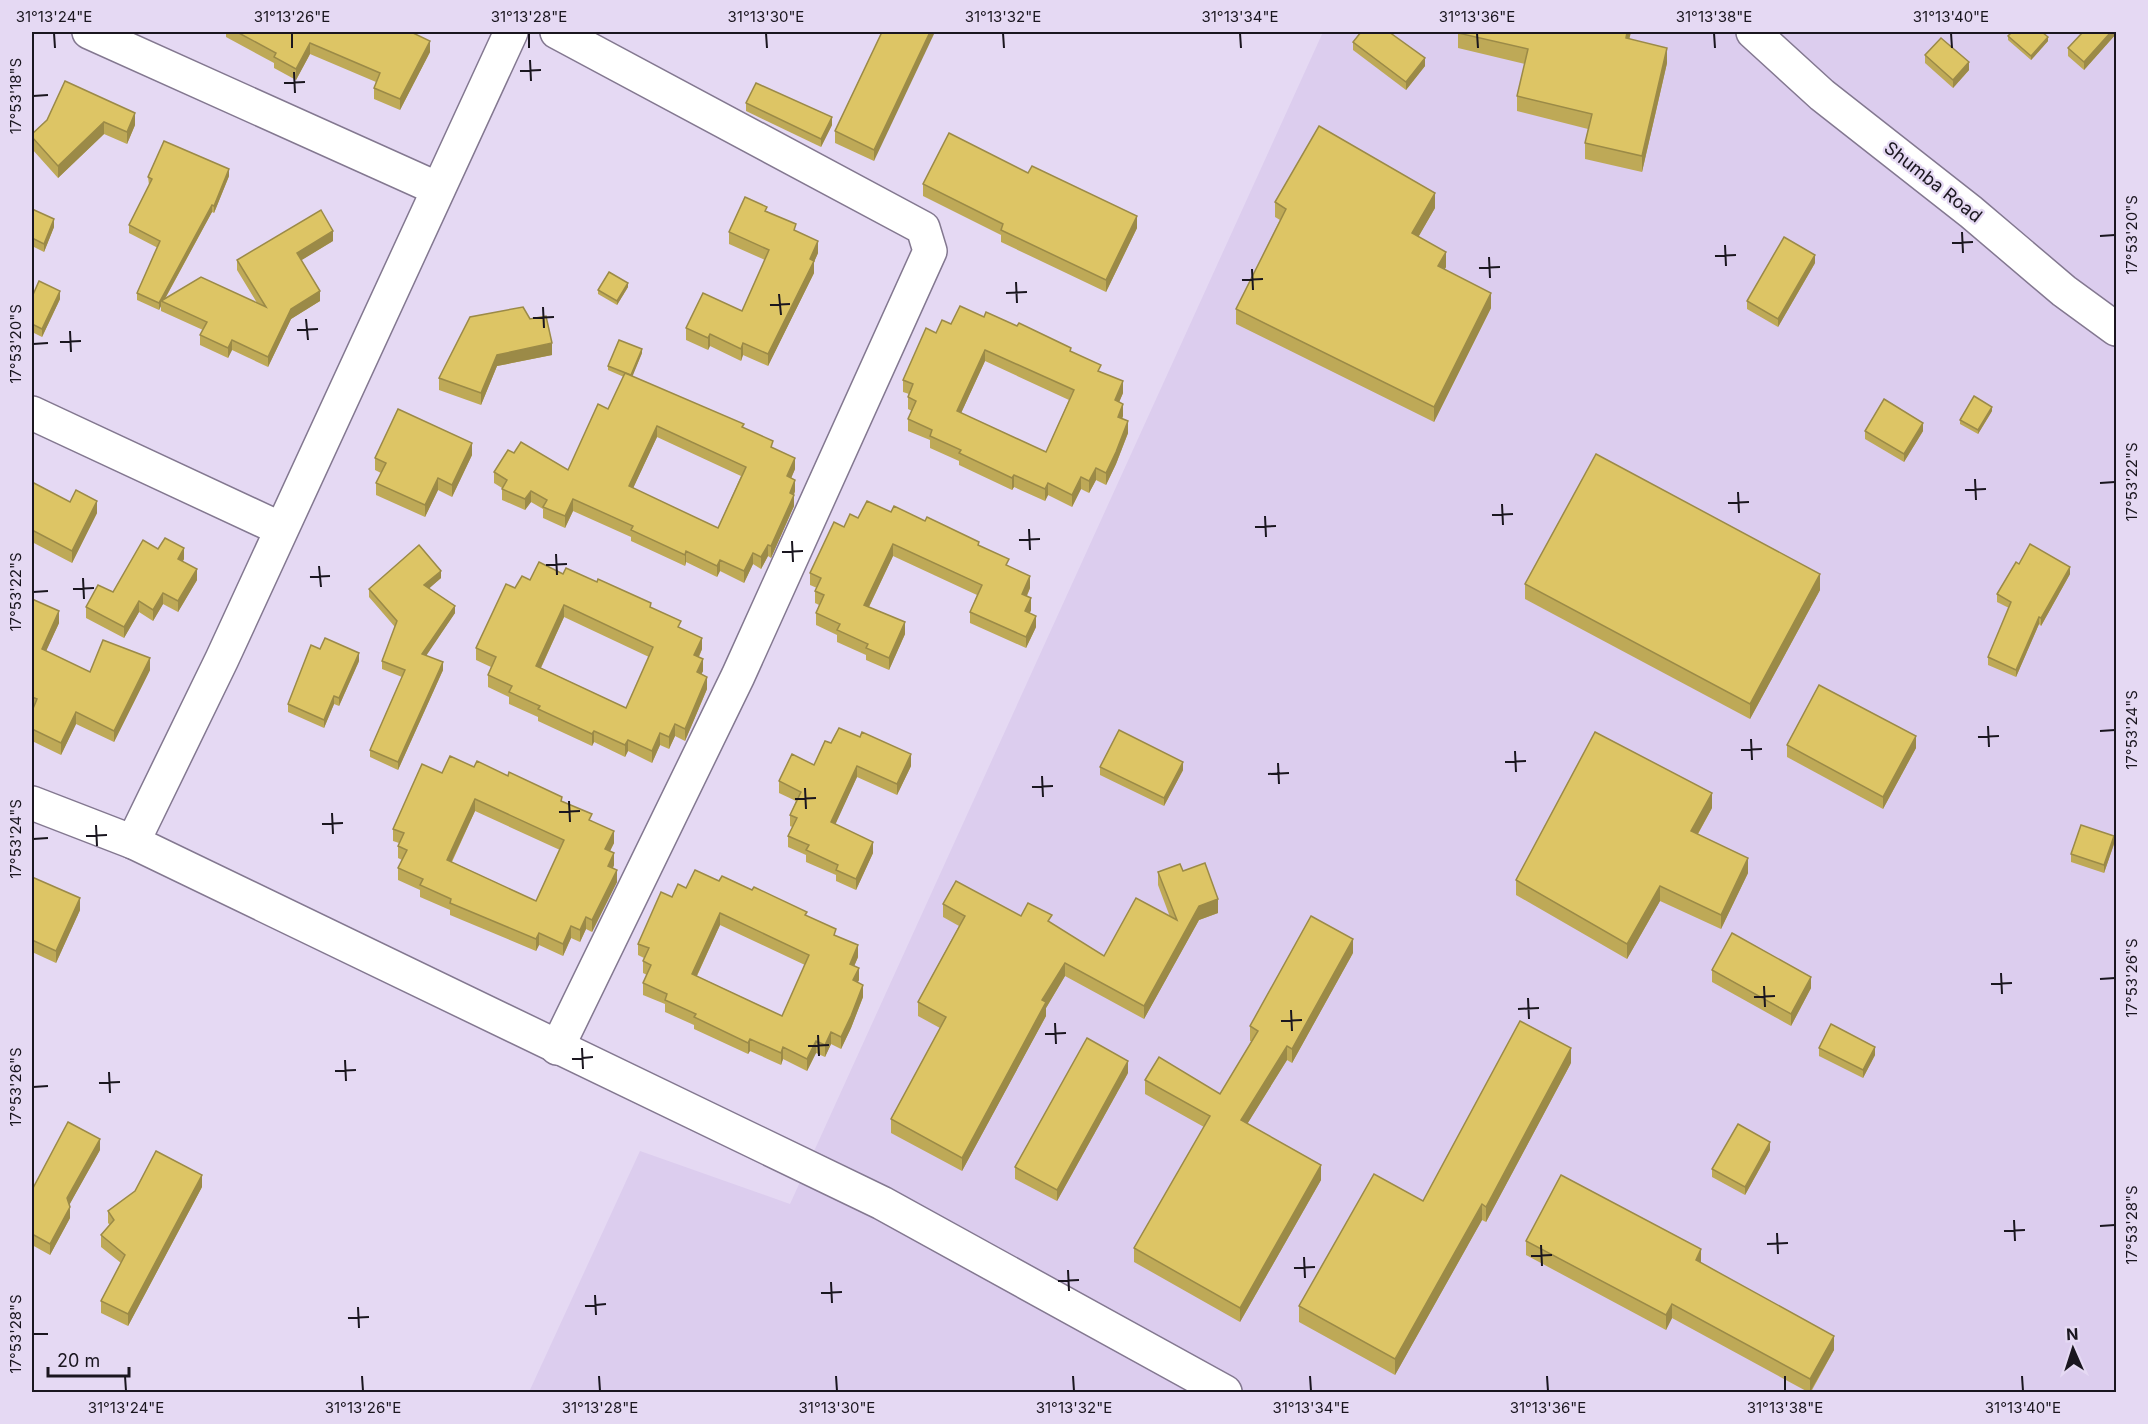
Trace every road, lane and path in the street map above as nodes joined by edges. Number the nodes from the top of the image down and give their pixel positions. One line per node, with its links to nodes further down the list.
1 (88, 32): 5 (street)
2 (512, 32): 5 (street)
3 (557, 32): 11 (street)
4 (1753, 32): 6 (street, Shumba Road)
5 (438, 189): 8 (street)
6 (2116, 329)
7 (32, 413): 8 (street)
8 (281, 529): 10 (street)
9 (32, 803): 10 (street)
10 (133, 842): 11 (street)
11 (557, 1048): 12 (street)
12 (1225, 1392)

